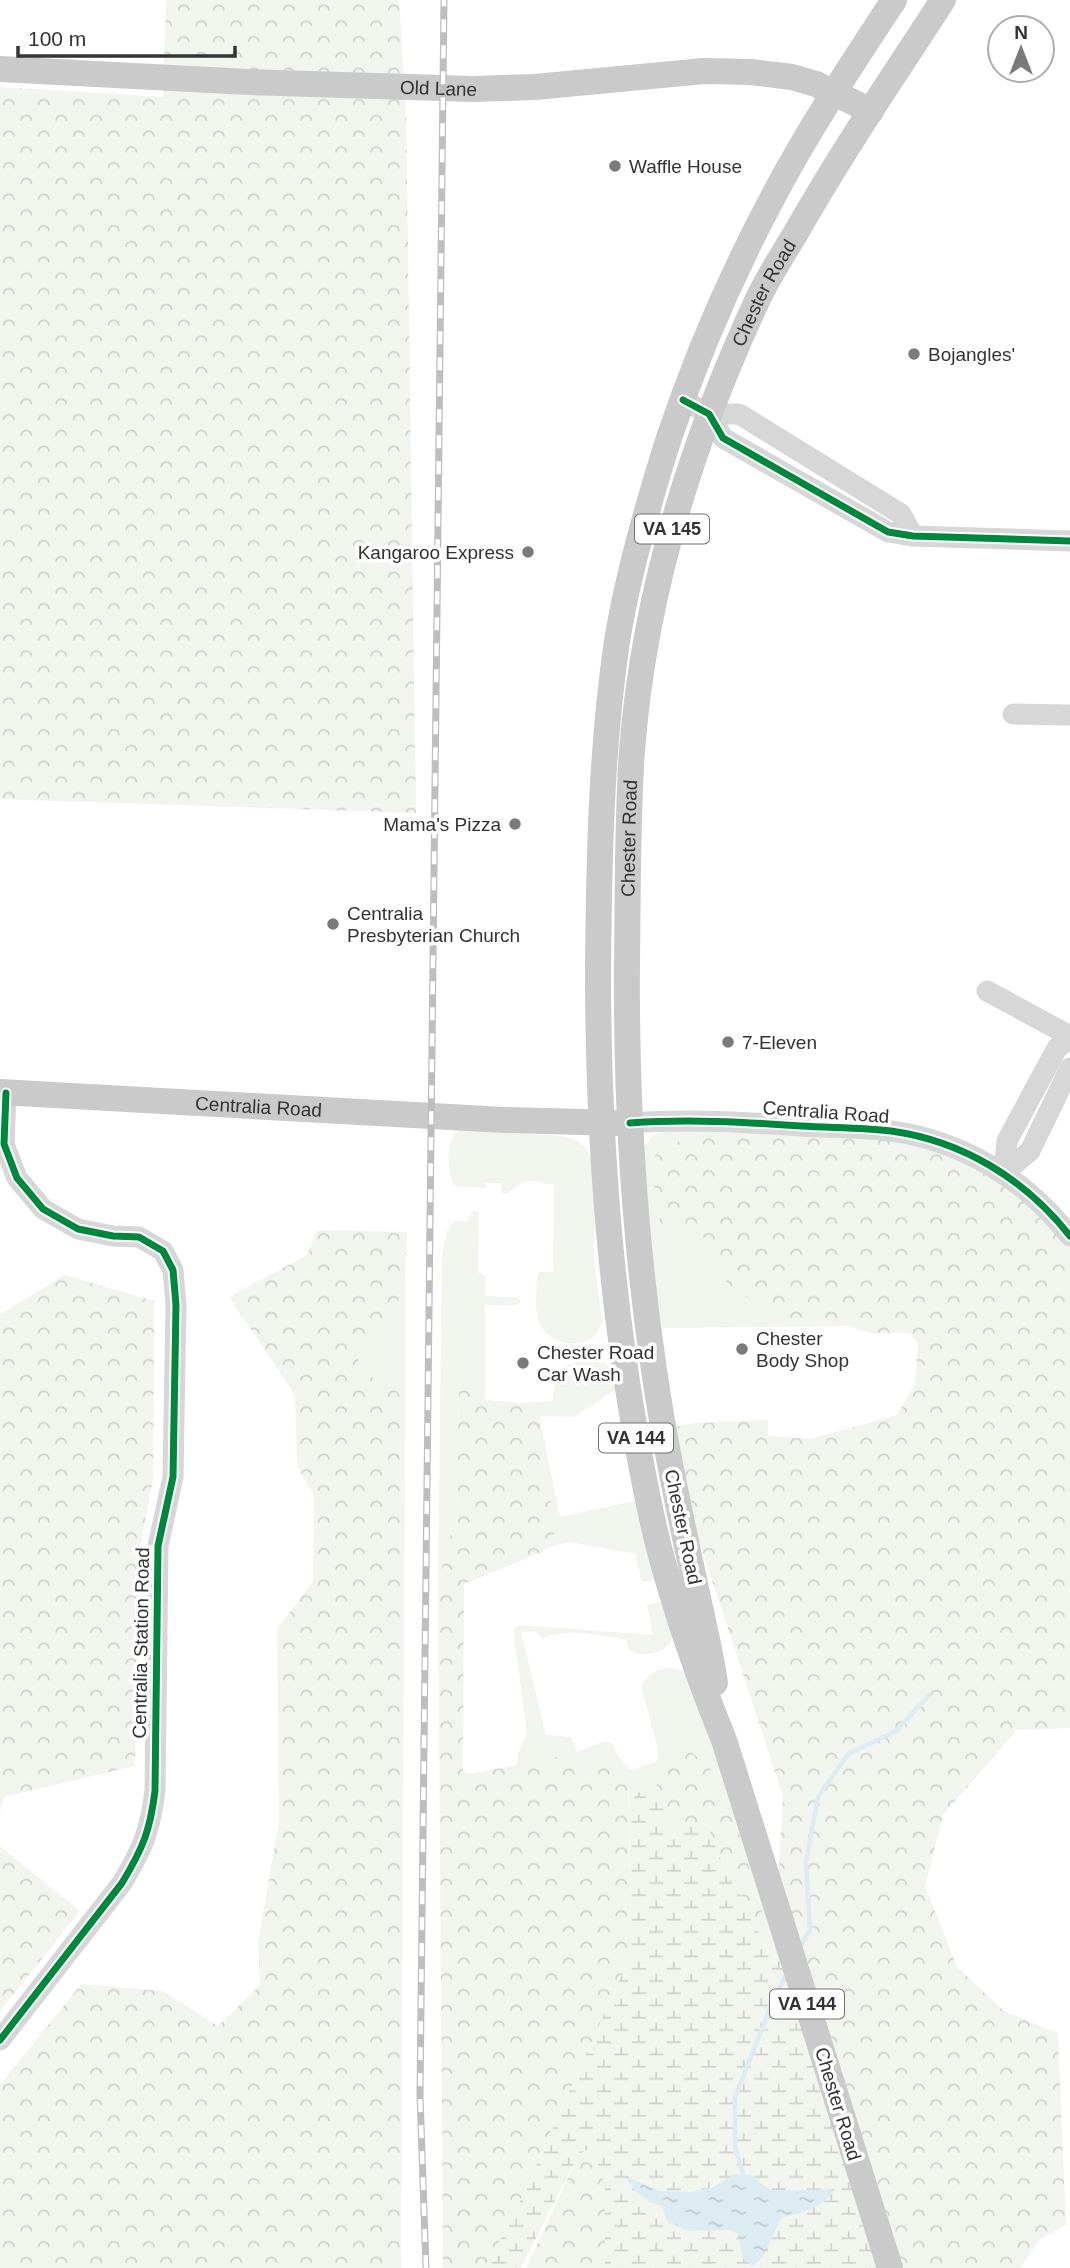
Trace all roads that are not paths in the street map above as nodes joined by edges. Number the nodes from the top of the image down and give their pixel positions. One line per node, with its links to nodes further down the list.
1 (894, 0): 4 (main road, Chester Road / VA 145)
2 (943, 0): 5 (main road, Chester Road / VA 145)
3 (0, 68): 4 (main road, Old Lane)
4 (834, 92): 5 (main road, Old Lane); 6 (main road, Chester Road / VA 145)
5 (871, 111): 7 (main road, Chester Road / VA 145)
6 (682, 400): 7 (street); 16 (main road, Chester Road / VA 145)
7 (709, 414): 8 (street); 15 (main road, Chester Road / VA 145)
8 (1070, 541)
9 (1013, 714): 10 (street)
10 (1070, 715)
11 (987, 990): 12 (street)
12 (1070, 1037): 17 (street)
13 (1070, 1068): 17 (street)
14 (3, 1092): 16 (main road, Centralia Road); 20 (street, Centralia Station Road)
15 (630, 1123): 16 (main road, Centralia Road); 17 (street, Centralia Road); 19 (main road, Chester Road / VA 144)
16 (601, 1124): 19 (main road, Chester Road / VA 144)
17 (1004, 1173): 18 (street, Centralia Road)
18 (1070, 1236)
19 (724, 1740): 21 (main road, Chester Road / VA 144)
20 (0, 2040)
21 (890, 2268)

